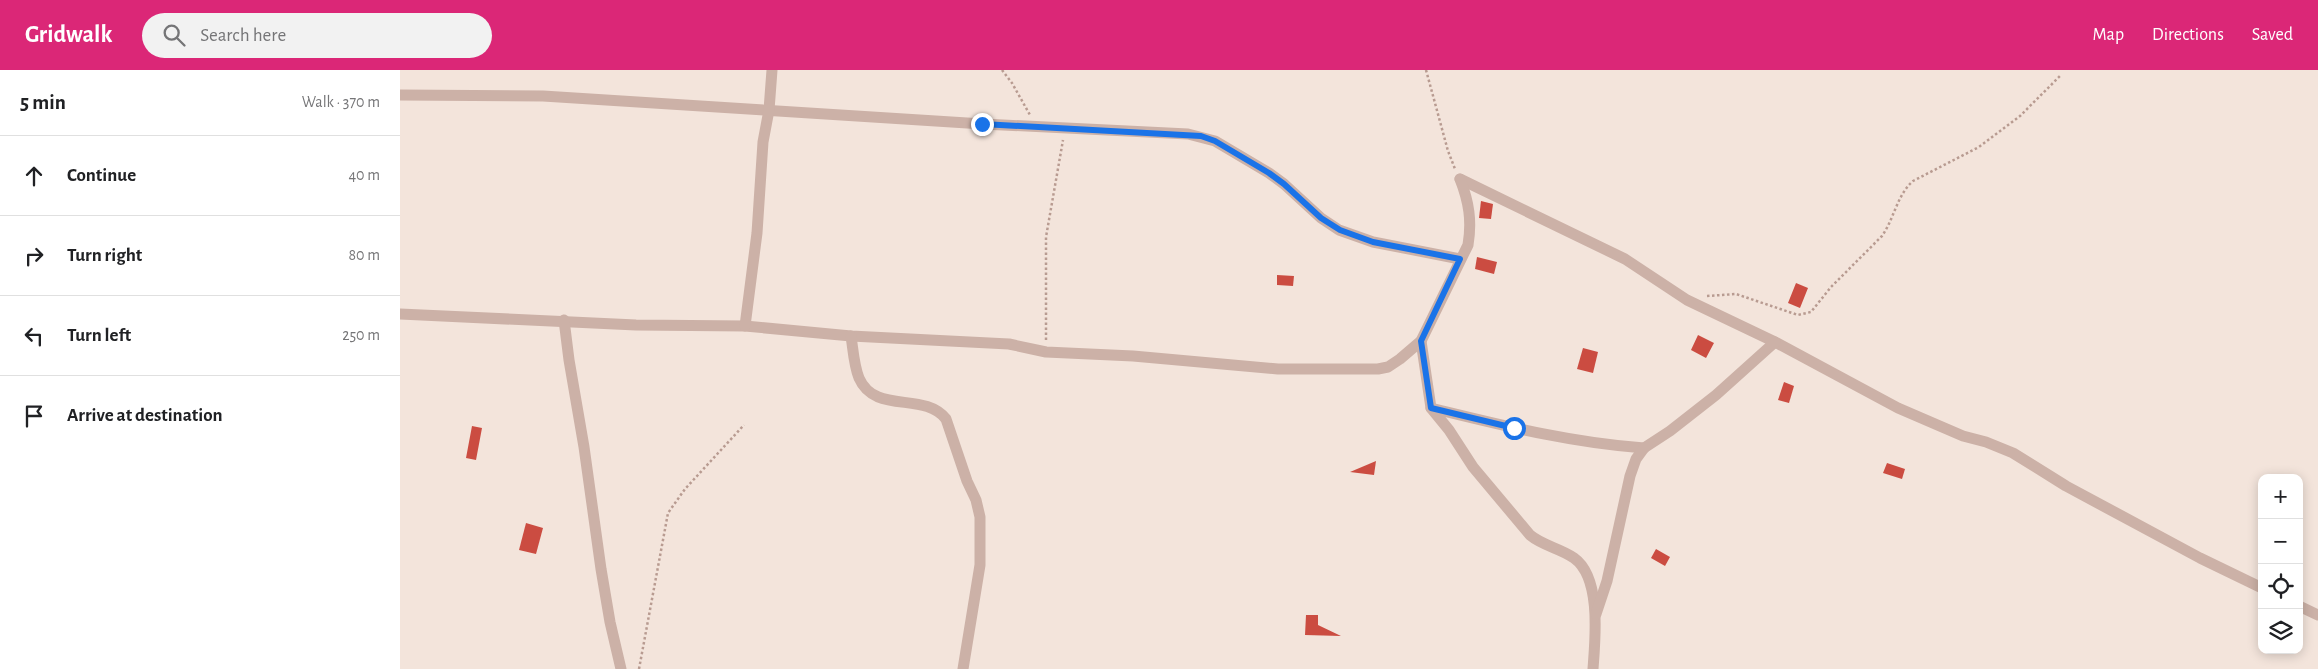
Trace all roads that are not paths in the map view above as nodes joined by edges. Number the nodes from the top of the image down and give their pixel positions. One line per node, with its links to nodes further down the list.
1 (772, 70): 3 (street)
2 (400, 95): 3 (street)
3 (769, 110): 4 (street); 7 (street)
4 (1460, 259): 9 (street); 10 (street)
5 (400, 314): 6 (street)
6 (564, 320): 7 (street); 17 (street)
7 (746, 326): 8 (street)
8 (851, 336): 9 (street); 18 (street)
9 (1421, 341): 11 (street)
10 (1774, 342): 12 (street); 13 (street)
11 (1431, 408): 12 (street); 15 (street)
12 (1644, 448): 15 (street)
13 (2258, 586)
14 (2303, 608): 16 (street)
15 (1596, 615): 19 (street)
16 (2318, 615)
17 (621, 669)
18 (963, 669)
19 (1593, 669)

